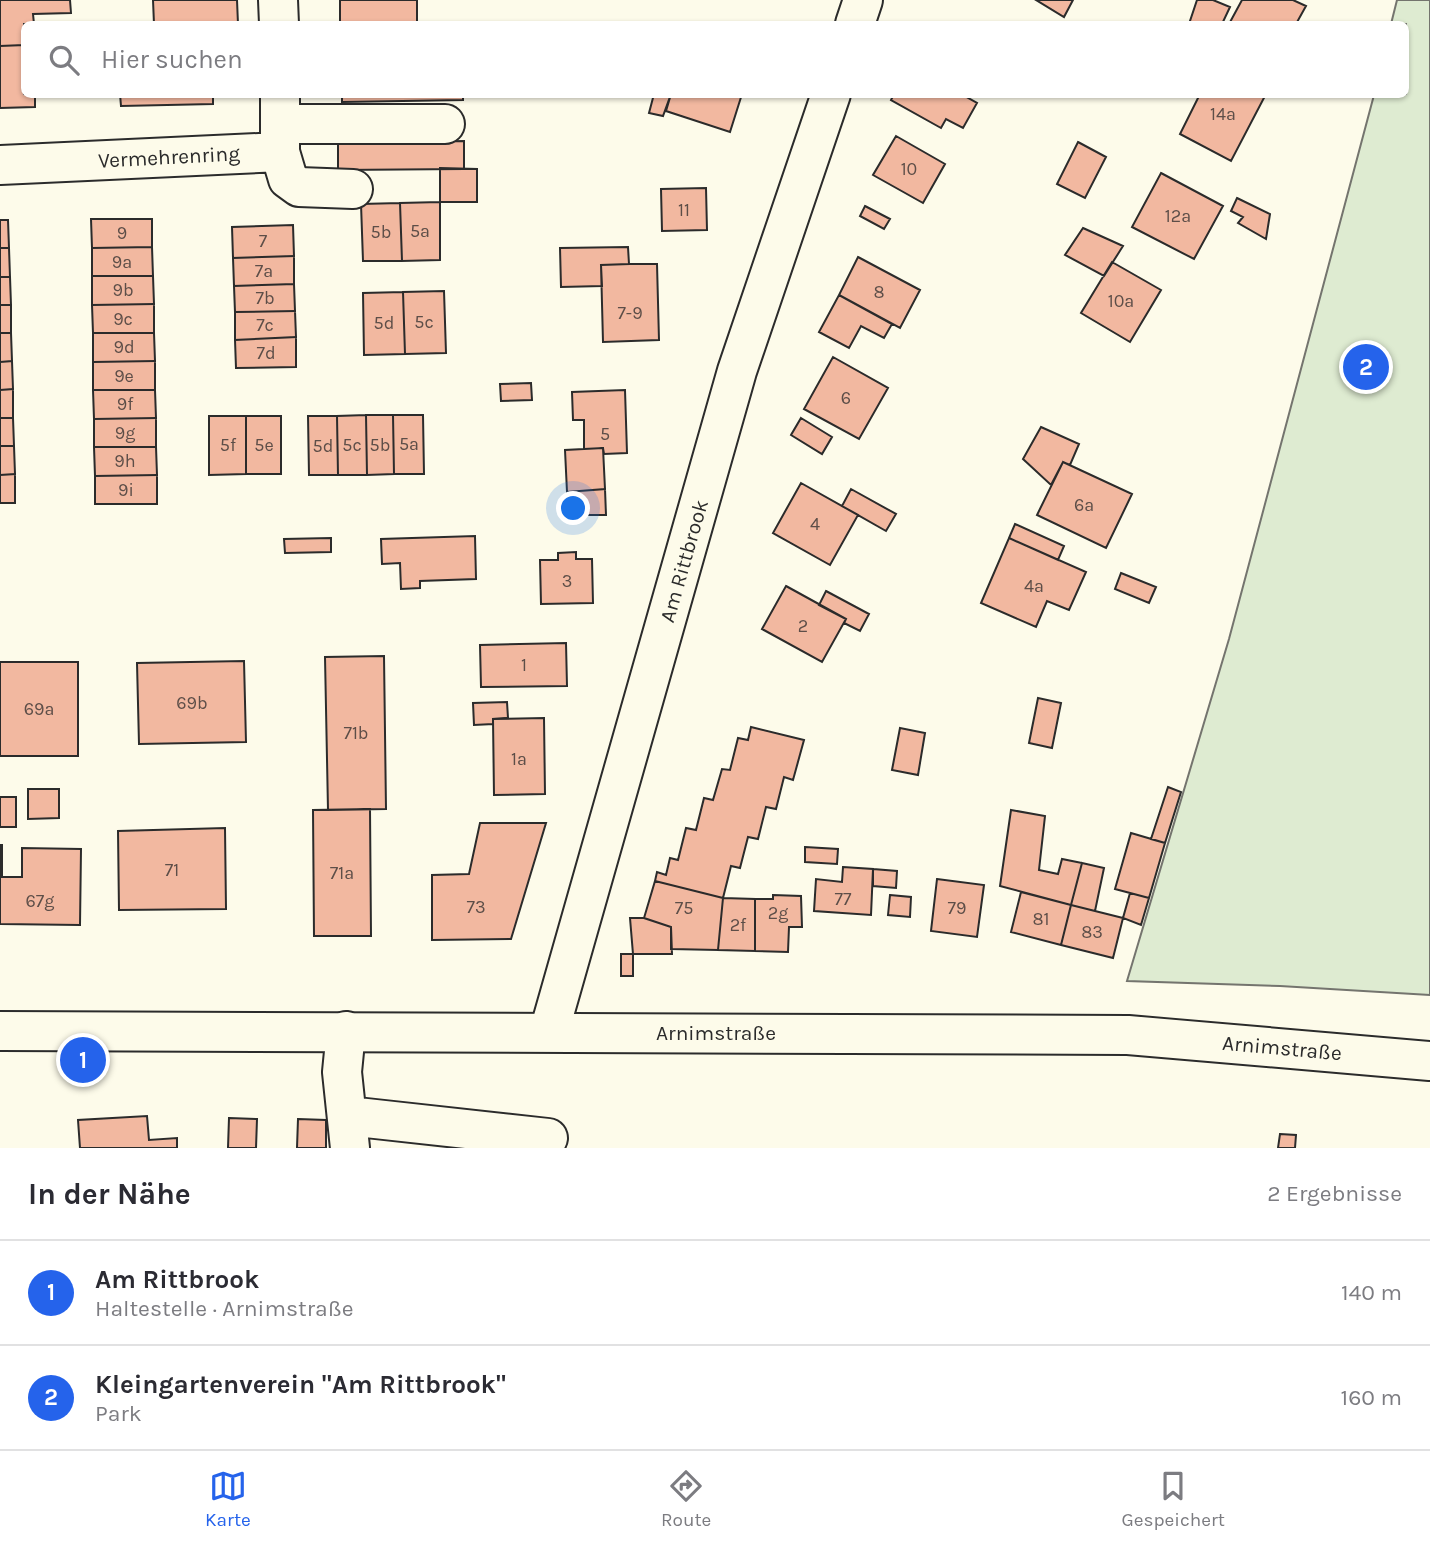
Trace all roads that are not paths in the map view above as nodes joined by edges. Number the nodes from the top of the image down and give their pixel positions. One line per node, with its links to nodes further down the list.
1 (278, 0): 3 (main road)
2 (863, 0): 4 (main road)
3 (279, 21)
4 (856, 21)
5 (830, 98): 12 (main road, Am Rittbrook)
6 (280, 123): 7 (main road, Vermehrenring); 8 (main road, Vermehrenring); 9 (main road)
7 (445, 124)
8 (0, 165)
9 (353, 189)
10 (0, 1031): 11 (main road, Arnimstraße)
11 (346, 1031): 12 (main road, Arnimstraße); 14 (main road)
12 (550, 1032): 13 (main road, Arnimstraße)
13 (1430, 1061)
14 (349, 1132): 15 (main road)
15 (548, 1138)

